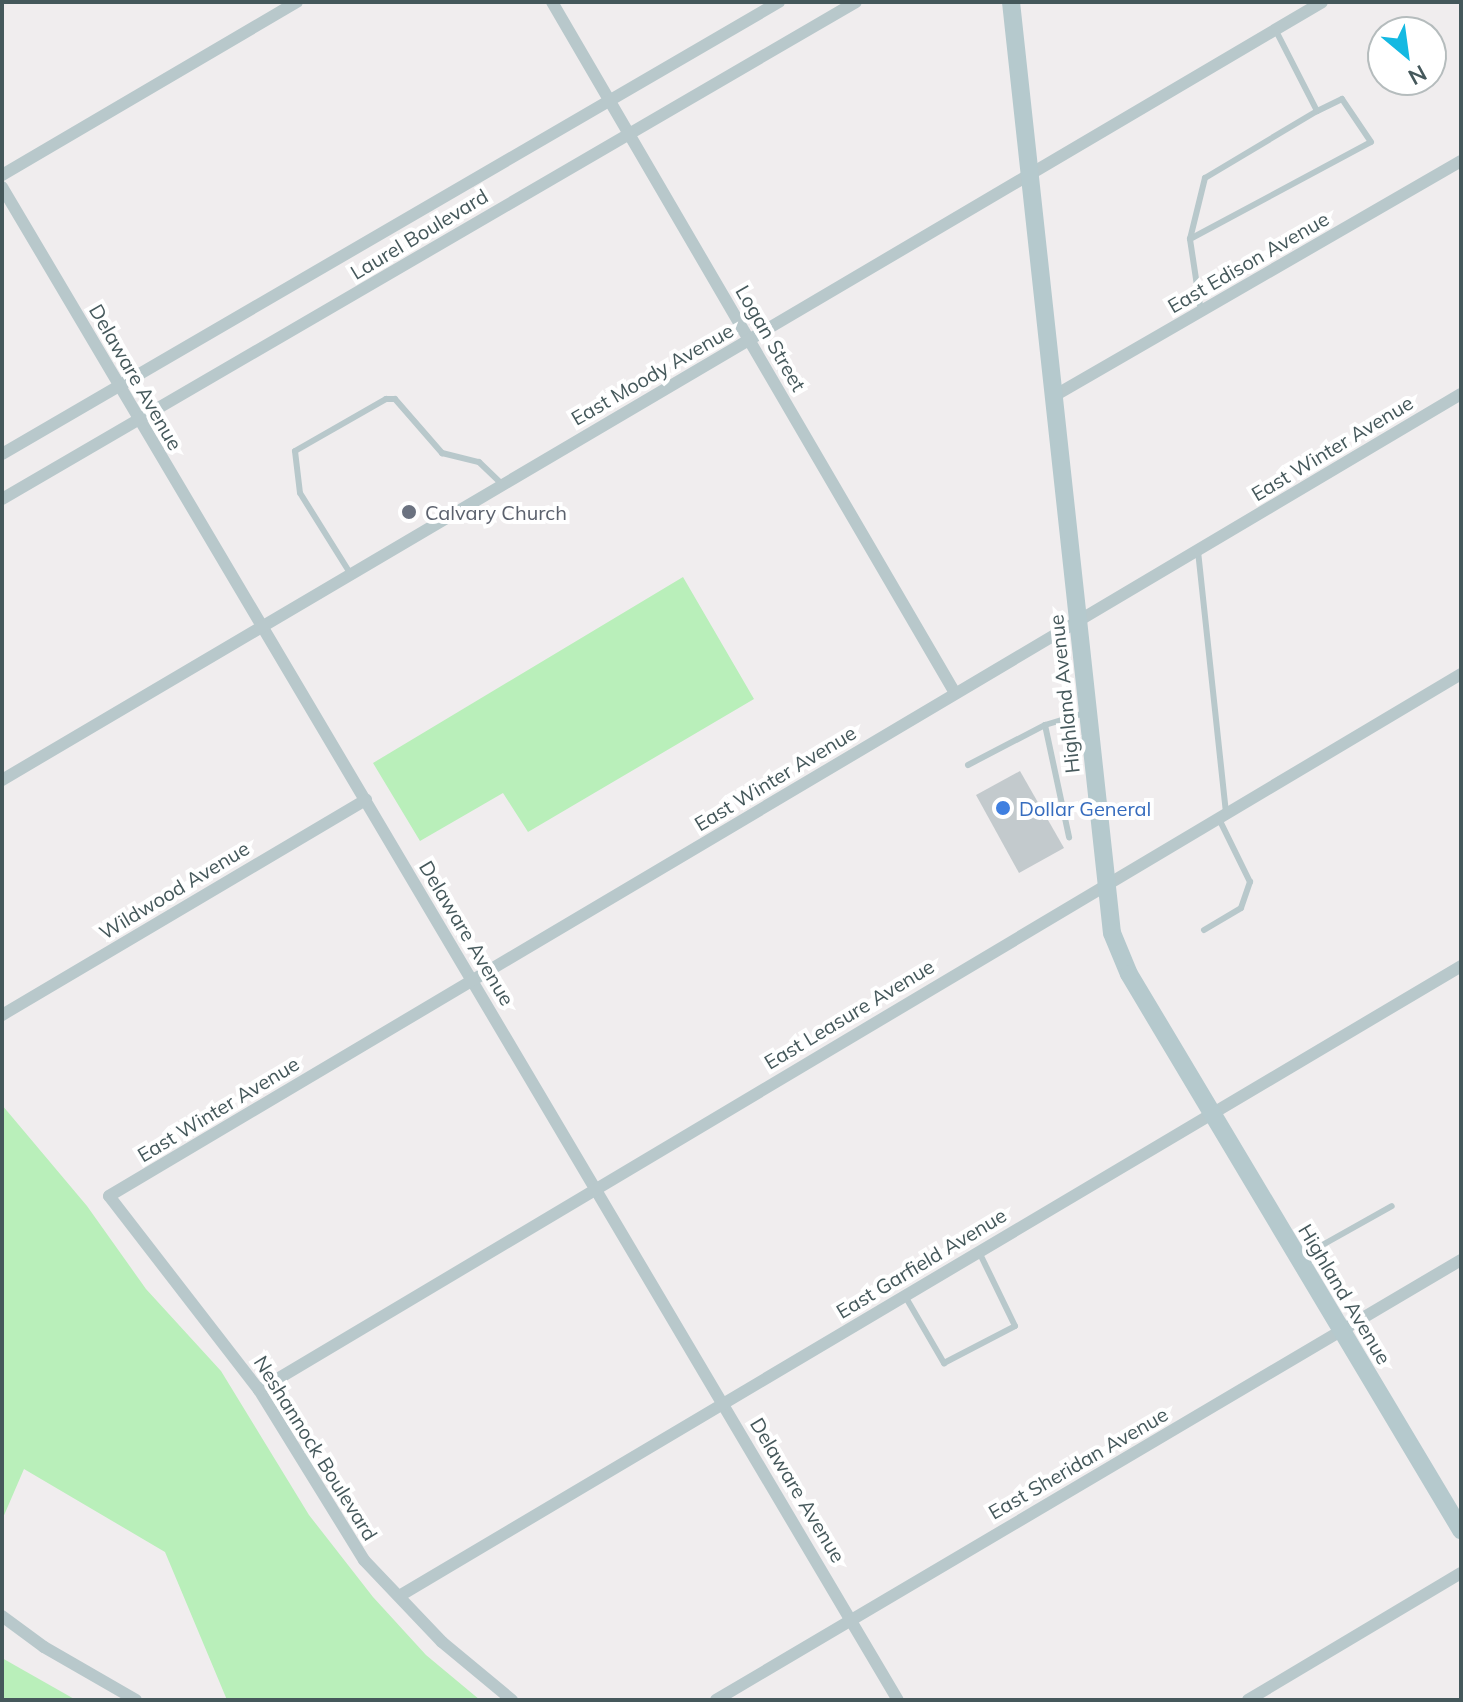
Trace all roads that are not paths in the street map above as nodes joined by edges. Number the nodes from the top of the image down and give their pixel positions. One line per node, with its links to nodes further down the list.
1 (297, 2): 13 (street)
2 (552, 2): 8 (street, Logan Street)
3 (779, 2): 8 (street, Laurel Boulevard)
4 (856, 2): 10 (street, Laurel Boulevard)
5 (1011, 2): 12 (main road, Highland Avenue)
6 (1322, 2): 7 (street, East Moody Avenue)
7 (1275, 29): 9 (lane); 12 (street, East Moody Avenue)
8 (609, 99): 10 (street, Logan Street); 18 (street, Laurel Boulevard)
9 (1317, 111): 15 (lane); 15 (lane)
10 (629, 134): 17 (street, Logan Street); 21 (street, Laurel Boulevard)
11 (1461, 161): 16 (street, East Edison Avenue)
12 (1029, 174): 17 (street, East Moody Avenue); 20 (main road, Highland Avenue)
13 (2, 175)
14 (2, 187): 18 (street, Delaware Avenue)
15 (1190, 239): 16 (lane)
16 (1201, 312): 20 (street, East Edison Avenue)
17 (750, 340): 23 (street, East Moody Avenue); 30 (street, Logan Street)
18 (119, 386): 21 (street, Delaware Avenue); 22 (street, Laurel Boulevard)
19 (1461, 394): 25 (street, East Winter Avenue)
20 (1054, 396): 27 (main road, Highland Avenue)
21 (139, 420): 24 (street, Laurel Boulevard); 28 (street, Delaware Avenue)
22 (2, 454)
23 (503, 485): 26 (street, East Moody Avenue); 26 (lane)
24 (2, 499)
25 (1198, 551): 27 (street, East Winter Avenue); 36 (lane)
26 (351, 575): 28 (street, East Moody Avenue)
27 (1078, 621): 30 (street, East Winter Avenue); 31 (main road, Highland Avenue)
28 (263, 627): 34 (street, East Moody Avenue); 35 (street, Delaware Avenue)
29 (1461, 674): 36 (street, East Leasure Avenue)
30 (955, 693): 41 (street, East Winter Avenue)
31 (1088, 713): 32 (lane); 38 (main road, Highland Avenue)
32 (1045, 725): 33 (lane); 37 (lane)
33 (968, 765)
34 (2, 780)
35 (366, 800): 41 (street, Delaware Avenue); 42 (street, Wildwood Avenue)
36 (1223, 817): 38 (street, East Leasure Avenue); 39 (lane)
37 (1069, 837)
38 (1106, 885): 43 (main road, Highland Avenue); 44 (street, East Leasure Avenue)
39 (1204, 930)
40 (1461, 966): 43 (street, East Garfield Avenue)
41 (472, 981): 44 (street, Delaware Avenue); 45 (street, East Winter Avenue)
42 (2, 1015)
43 (1212, 1114): 47 (street, East Garfield Avenue); 48 (main road, Highland Avenue)
44 (594, 1188): 52 (street, East Leasure Avenue); 53 (street, Delaware Avenue)
45 (109, 1196): 52 (street, Neshannock Boulevard)
46 (1392, 1206): 48 (lane)
47 (979, 1252): 50 (street, East Garfield Avenue); 50 (lane)
48 (1298, 1259): 51 (main road, Highland Avenue)
49 (1461, 1260): 51 (street, East Sheridan Avenue)
50 (905, 1296): 53 (street, East Garfield Avenue)
51 (1341, 1330): 54 (main road, Highland Avenue); 58 (street, East Sheridan Avenue)
52 (259, 1390): 56 (street, Neshannock Boulevard)
53 (724, 1405): 56 (street, East Garfield Avenue); 58 (street, Delaware Avenue)
54 (1461, 1530)
55 (1461, 1573): 63 (street)
56 (401, 1595): 60 (street, Neshannock Boulevard)
57 (2, 1616): 59 (street)
58 (851, 1620): 61 (street, East Sheridan Avenue); 62 (street, Delaware Avenue)
59 (136, 1700)
60 (512, 1700)
61 (716, 1700)
62 (898, 1700)
63 (1248, 1700)

